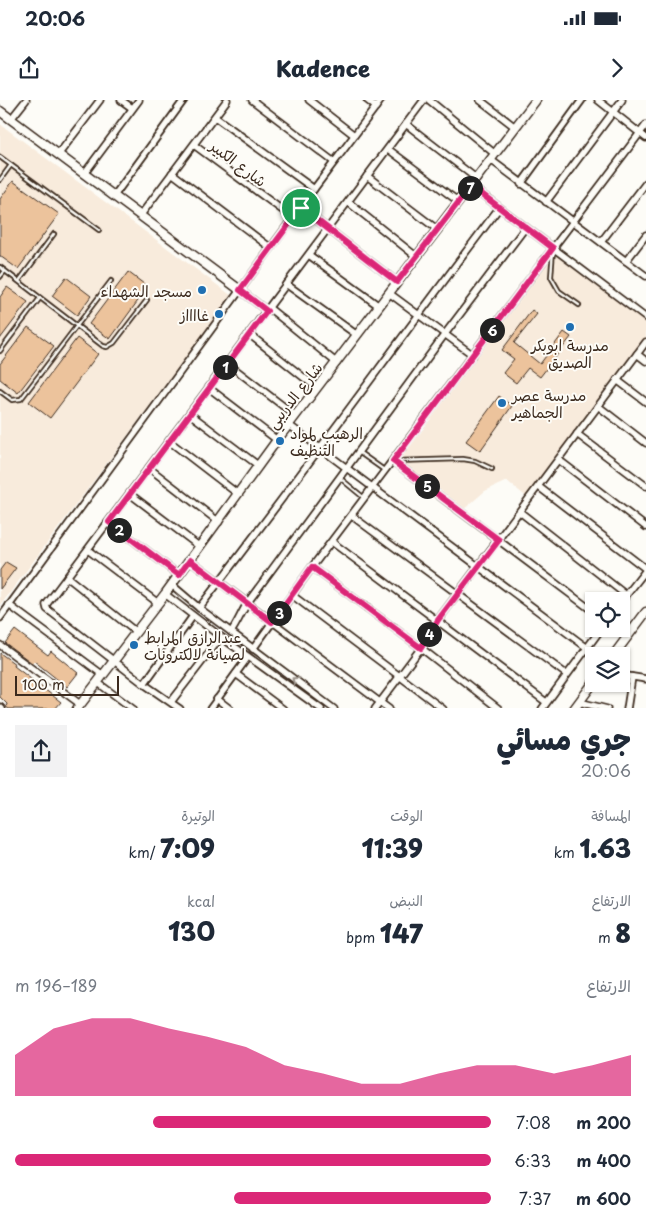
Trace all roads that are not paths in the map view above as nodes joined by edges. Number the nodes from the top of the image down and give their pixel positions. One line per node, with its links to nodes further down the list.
1 (26, 100): 22 (street)
2 (100, 100): 31 (street)
3 (121, 100): 18 (street)
4 (139, 100): 18 (street)
5 (184, 100): 45 (street)
6 (228, 100): 21 (street)
7 (252, 100): 34 (street)
8 (309, 100): 27 (street)
9 (367, 100): 17 (street)
10 (381, 100): 17 (street)
11 (425, 100): 23 (street); 33 (street)
12 (480, 100): 25 (street)
13 (536, 100): 25 (street, شارع الدريبي)
14 (582, 100): 42 (street)
15 (598, 100): 20 (street)
16 (622, 100): 20 (street)
17 (376, 107): 27 (street)
18 (132, 108): 37 (street)
19 (0, 111): 22 (street)
20 (613, 112): 26 (street); 48 (street)
21 (215, 117): 29 (street); 44 (street)
22 (11, 119): 31 (street)
23 (406, 124): 30 (street); 39 (street)
24 (646, 126): 26 (street)
25 (515, 127): 33 (street, شارع الدريبي)
26 (640, 134): 28 (street); 53 (street)
27 (354, 135): 34 (street)
28 (646, 138)
29 (194, 145): 36 (street); 52 (street, شارع الكبير)
30 (388, 149): 38 (street); 47 (street)
31 (58, 155): 37 (street)
32 (0, 157): 35 (lane)
33 (493, 157): 39 (street, شارع الدريبي); 42 (street)
34 (334, 162): 44 (street)
35 (11, 165): 40 (lane); 56 (lane)
36 (172, 173): 51 (street); 61 (street)
37 (84, 174): 45 (street)
38 (367, 176): 46 (street); 57 (street)
39 (477, 179): 43 (street, شارع الدريبي)
40 (0, 180)
41 (646, 183): 60 (street)
42 (521, 184): 48 (street)
43 (471, 186): 47 (street, شارع الدريبي); 50 (street)
44 (314, 189): 49 (street)
45 (114, 196): 51 (street)
46 (348, 202): 55 (street); 64 (street)
47 (459, 202): 57 (street, شارع الدريبي)
48 (546, 202): 53 (street)
49 (301, 208): 52 (street); 55 (street)
50 (499, 208): 54 (street); 81 (street)
51 (140, 216): 74 (street)
52 (293, 218): 61 (street)
53 (574, 221): 60 (street); 62 (street)
54 (525, 228): 62 (street); 85 (street)
55 (328, 229): 63 (street); 72 (street)
56 (99, 230)
57 (438, 230): 64 (street, شارع الدريبي)
58 (54, 234): 70 (lane)
59 (646, 235): 65 (street)
60 (601, 242): 65 (street)
61 (271, 248): 74 (street)
62 (553, 248): 78 (lane); 82 (street); 90 (street)
63 (309, 254): 73 (street); 79 (street)
64 (417, 257): 72 (street, شارع الدريبي)
65 (626, 261): 68 (street)
66 (0, 267): 67 (lane)
67 (5, 271): 69 (lane); 70 (lane)
68 (646, 276)
69 (0, 277)
70 (19, 282): 76 (lane)
71 (111, 282): 83 (lane)
72 (397, 282): 75 (street, شارع الدريبي)
73 (286, 284): 80 (street); 86 (street)
74 (240, 290): 80 (street); 148 (street)
75 (389, 293): 79 (street, شارع الدريبي); 81 (street)
76 (40, 298): 83 (lane); 88 (lane)
77 (147, 300): 83 (lane)
78 (579, 305)
79 (378, 306): 86 (street, شارع الدريبي)
80 (268, 310): 84 (street); 92 (street)
81 (418, 314): 85 (street); 107 (street)
82 (646, 318)
83 (77, 326): 97 (lane)
84 (249, 334): 93 (street); 96 (street)
85 (444, 334): 90 (street); 108 (street)
86 (357, 335): 92 (street, شارع الدريبي)
87 (646, 342): 89 (street)
88 (0, 351)
89 (637, 354): 91 (street); 94 (street)
90 (473, 355): 110 (street)
91 (646, 361)
92 (337, 362): 96 (street, شارع الدريبي)
93 (227, 363): 95 (street); 101 (street)
94 (617, 380): 98 (street); 99 (street)
95 (209, 388): 100 (street); 104 (street)
96 (317, 388): 101 (street, شارع الدريبي)
97 (0, 391)
98 (646, 402)
99 (598, 406): 103 (street); 106 (street)
100 (190, 414): 105 (street); 111 (street)
101 (296, 416): 102 (street, شارع الدريبي)
102 (289, 425): 104 (street, شارع الدريبي); 107 (street)
103 (577, 434): 109 (street); 118 (street)
104 (277, 440): 111 (street, شارع الدريبي)
105 (169, 442): 112 (street); 121 (street)
106 (646, 443)
107 (320, 448): 113 (street); 138 (street)
108 (358, 452): 113 (street); 115 (lane)
109 (559, 460): 117 (street); 127 (street)
110 (393, 461): 114 (lane); 115 (street); 128 (street)
111 (259, 466): 121 (street, شارع الدريبي)
112 (149, 468): 120 (street); 126 (street)
113 (346, 468): 116 (street); 119 (street)
114 (492, 469)
115 (386, 471): 119 (street)
116 (339, 478): 122 (lane); 145 (street)
117 (539, 486): 123 (street); 135 (street)
118 (646, 486)
119 (373, 488): 122 (street); 133 (street)
120 (130, 494): 125 (street); 130 (street)
121 (238, 494): 126 (street, شارع الدريبي)
122 (364, 499): 124 (street)
123 (520, 512): 128 (street); 140 (street)
124 (352, 516): 129 (street); 143 (street)
125 (109, 522): 131 (street); 136 (street)
126 (219, 522): 130 (street, شارع الدريبي)
127 (646, 527)
128 (499, 540): 133 (street); 147 (street)
129 (332, 542): 134 (street); 153 (street)
130 (200, 547): 132 (street, شارع الدريبي)
131 (88, 550): 137 (street); 146 (street)
132 (190, 560): 136 (street, شارع الدريبي); 138 (street)
133 (478, 566): 143 (street); 160 (street)
134 (312, 567): 144 (street); 162 (street)
135 (646, 569): 141 (street)
136 (179, 575): 139 (street, شارع الدريبي)
137 (67, 577): 155 (street); 166 (street)
138 (219, 582): 145 (street); 149 (street)
139 (172, 585): 142 (street, شارع الدريبي); 149 (street)
140 (621, 592)
141 (629, 592)
142 (165, 594): 146 (street, شارع الدريبي); 151 (street)
143 (458, 594): 153 (street); 168 (street)
144 (292, 595): 154 (street); 170 (street)
145 (248, 602): 154 (street); 156 (street)
146 (158, 603): 155 (street, شارع الدريبي)
147 (585, 605)
148 (9, 606): 152 (street); 169 (street)
149 (199, 608): 156 (street)
150 (646, 612): 161 (street)
151 (193, 616): 157 (street); 174 (street)
152 (0, 618)
153 (438, 620): 162 (street); 179 (street)
154 (272, 622): 164 (street); 178 (street)
155 (136, 632): 166 (street, شارع الدريبي)
156 (230, 632): 164 (street)
157 (221, 637): 165 (street); 177 (street)
158 (594, 637): 160 (street)
159 (0, 645): 181 (street)
160 (586, 647)
161 (620, 647)
162 (421, 648): 170 (street); 192 (street)
163 (585, 648): 168 (street)
164 (253, 649): 188 (street, one-way to 164)
165 (248, 657): 167 (street); 187 (street)
166 (114, 661): 169 (street, شارع الدريبي); 174 (street)
167 (236, 674): 176 (street); 186 (street)
168 (566, 674): 179 (street)
169 (103, 675): 173 (street, شارع الدريبي)
170 (400, 675): 178 (street); 191 (street)
171 (632, 677): 172 (street); 196 (street)
172 (646, 679)
173 (98, 682): 181 (street, شارع الدريبي); 182 (street)
174 (144, 684): 177 (street)
175 (586, 692): 180 (street)
176 (217, 699): 184 (street); 185 (street)
177 (171, 702): 183 (street)
178 (381, 702): 189 (street); 190 (street)
179 (546, 702): 193 (street)
180 (576, 705): 194 (street)
181 (78, 706)
182 (134, 708)
183 (180, 708)
184 (210, 708)
185 (230, 708)
186 (283, 708)
187 (321, 708)
188 (334, 708)
189 (376, 708)
190 (389, 708)
191 (443, 708)
192 (499, 708)
193 (542, 708)
194 (596, 708): 195 (street)
195 (607, 708)
196 (627, 708)

